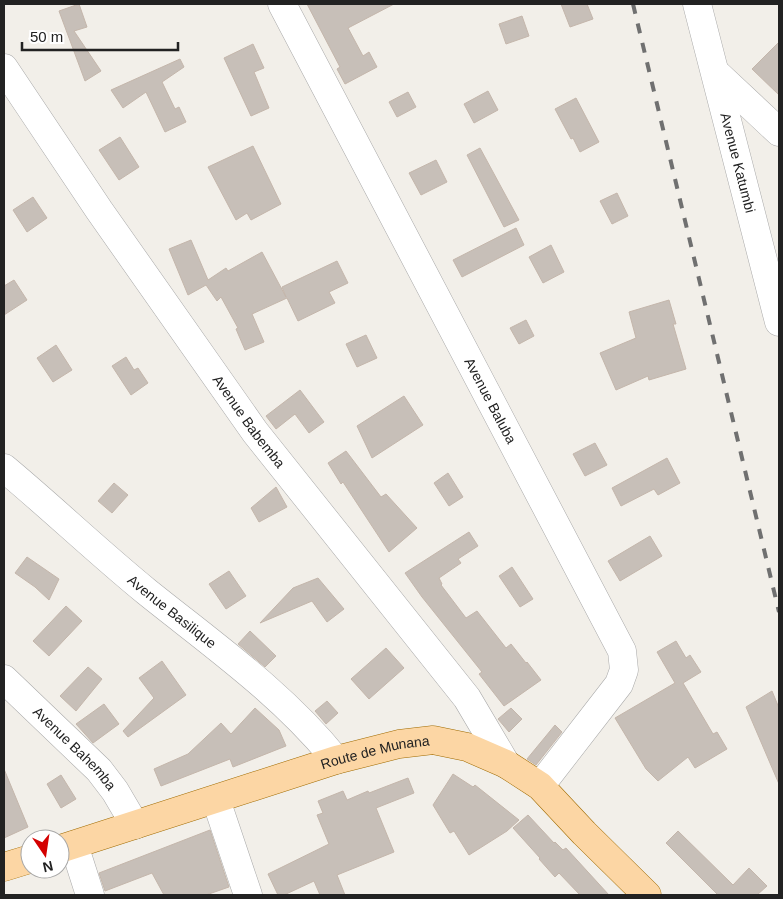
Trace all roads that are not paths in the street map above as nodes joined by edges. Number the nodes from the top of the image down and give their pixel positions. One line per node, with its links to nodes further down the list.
1 (282, 4): 11 (street, Avenue Baluba)
2 (697, 4): 4 (street, Avenue Katumbi)
3 (4, 68): 10 (street, Avenue Babemba)
4 (716, 73): 5 (street); 6 (street, Avenue Katumbi)
5 (779, 132)
6 (779, 322)
7 (4, 468): 9 (street, Avenue Basilique)
8 (4, 679): 13 (street, Avenue Bahemba)
9 (336, 760): 10 (main road, Route de Munana); 12 (main road, Route de Munana)
10 (506, 764): 11 (main road, Route de Munana)
11 (540, 786): 20 (main road, Route de Munana)
12 (216, 800): 13 (main road, Route de Munana); 19 (street)
13 (135, 825): 14 (main road, Route de Munana)
14 (70, 846)
15 (70, 853): 18 (street)
16 (20, 862): 17 (main road)
17 (4, 867)
18 (90, 895)
19 (248, 895)
20 (647, 895)

